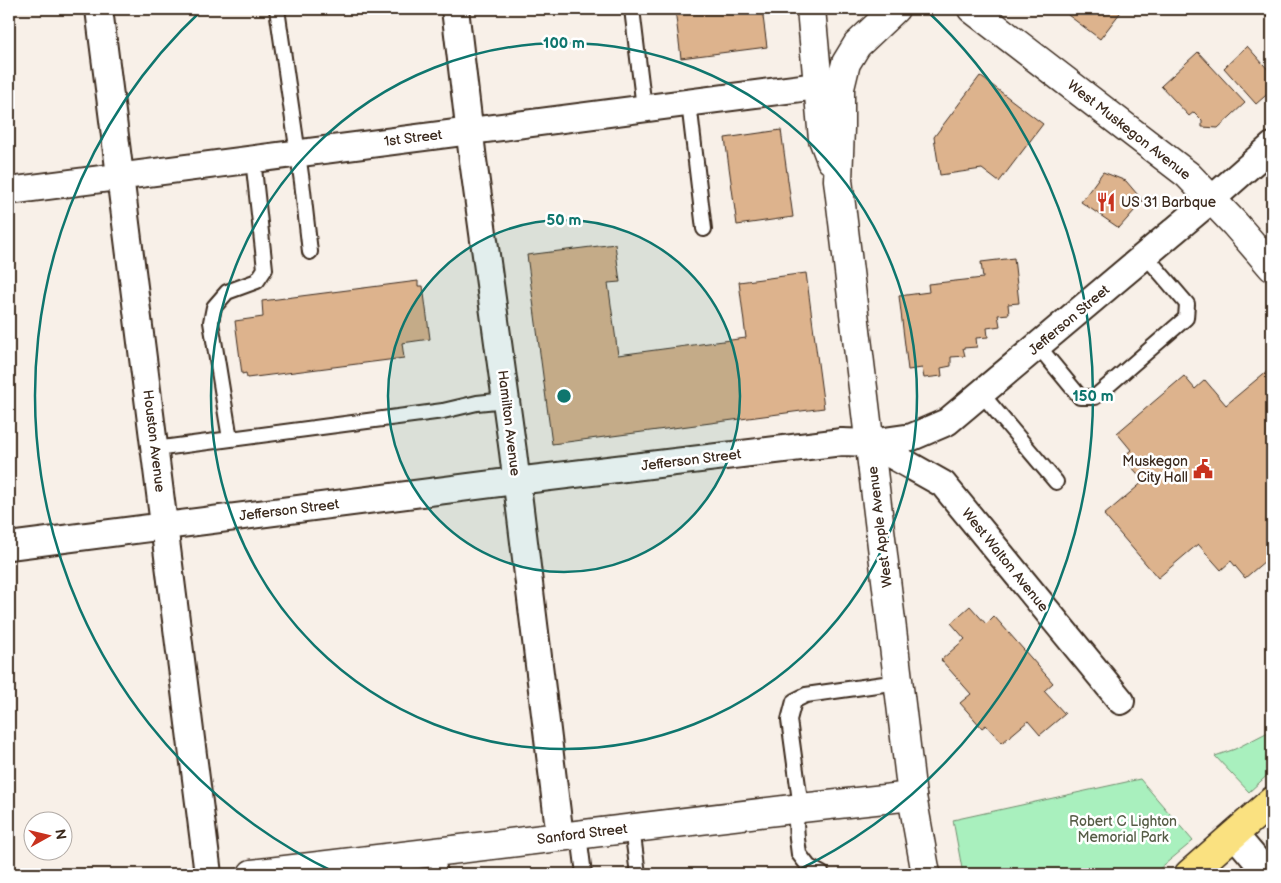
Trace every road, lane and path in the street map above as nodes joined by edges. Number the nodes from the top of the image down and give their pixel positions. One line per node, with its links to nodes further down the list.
1 (99, 9): 15 (street, Houston Avenue)
2 (277, 9): 13 (lane)
3 (455, 9): 11 (street, Hamilton Avenue)
4 (632, 9): 10 (lane)
5 (812, 9): 8 (main road, West Apple Avenue)
6 (895, 9): 16 (main road, West Apple Avenue)
7 (972, 9): 18 (main road, West Muskegon Avenue)
8 (817, 86): 9 (street, 1st Street); 16 (main road, West Apple Avenue)
9 (689, 103): 10 (street, 1st Street); 19 (lane)
10 (644, 108): 11 (street, 1st Street)
11 (469, 131): 13 (street, 1st Street); 25 (street, Hamilton Avenue)
12 (1272, 146): 18 (street, Jefferson Street)
13 (297, 153): 14 (street, 1st Street); 20 (lane)
14 (253, 159): 15 (street, 1st Street); 26 (lane)
15 (120, 177): 17 (street, 1st Street); 28 (street, Houston Avenue)
16 (838, 180): 27 (main road, West Apple Avenue)
17 (9, 191)
18 (1212, 199): 21 (street, Jefferson Street); 22 (main road, West Muskegon Avenue)
19 (704, 229)
20 (310, 252)
21 (1145, 255): 23 (street, Jefferson Street); 23 (lane)
22 (1272, 267)
23 (1038, 346): 24 (street, Jefferson Street)
24 (981, 393): 27 (street, Jefferson Street); 30 (lane)
25 (506, 400): 26 (lane); 29 (street, Hamilton Avenue)
26 (230, 439): 28 (lane)
27 (870, 443): 29 (street, Jefferson Street); 33 (main road, West Apple Avenue); 34 (street, West Walton Avenue)
28 (154, 449): 31 (street, Houston Avenue)
29 (516, 481): 31 (street, Jefferson Street); 40 (street, Hamilton Avenue)
30 (1056, 482)
31 (164, 526): 32 (street, Jefferson Street); 42 (street, Houston Avenue)
32 (9, 546)
33 (898, 682): 35 (main road, West Apple Avenue); 37 (lane)
34 (1121, 701)
35 (912, 796): 37 (main road, Sanford Street); 47 (main road, West Apple Avenue)
36 (1272, 802): 39 (main road)
37 (801, 808): 38 (main road, Sanford Street); 46 (lane)
38 (632, 828): 40 (main road, Sanford Street); 45 (lane)
39 (1234, 834): 48 (main road); 49 (street)
40 (569, 836): 41 (main road, Sanford Street); 44 (lane)
41 (438, 863): 43 (main road, Sanford Street)
42 (208, 874)
43 (252, 874)
44 (584, 874)
45 (638, 874)
46 (822, 874)
47 (926, 874)
48 (1189, 874)
49 (1268, 874)

